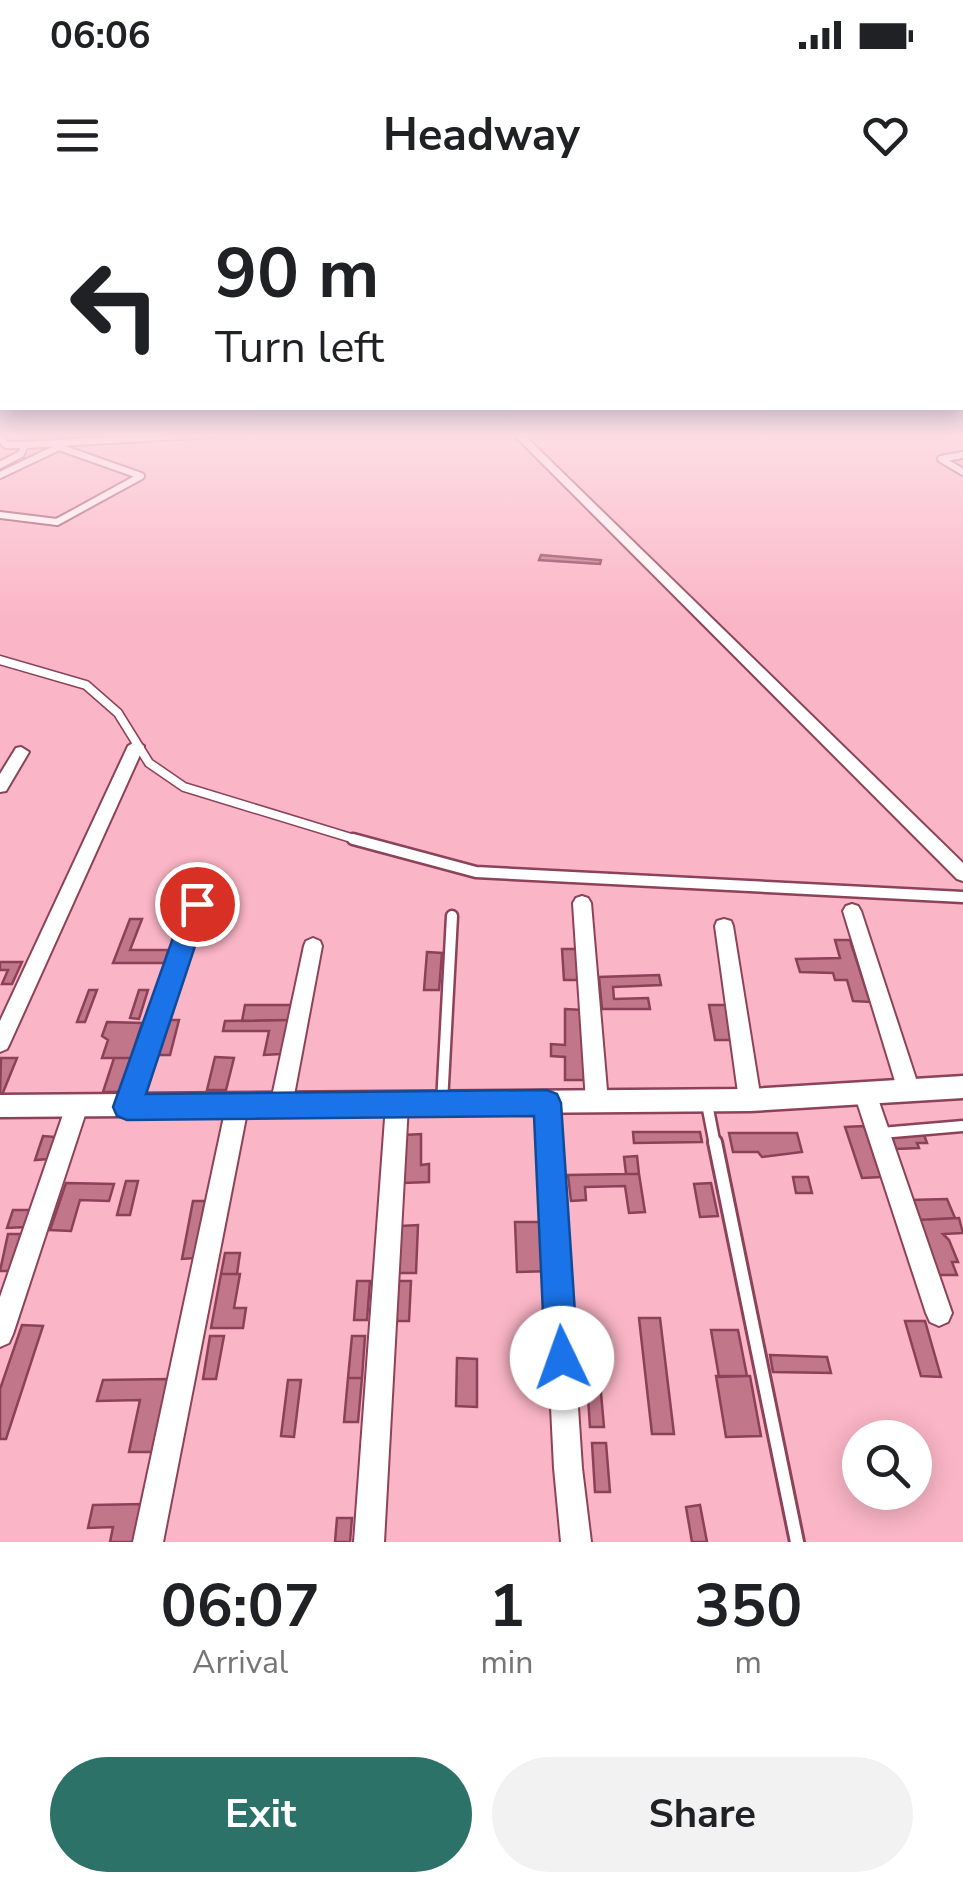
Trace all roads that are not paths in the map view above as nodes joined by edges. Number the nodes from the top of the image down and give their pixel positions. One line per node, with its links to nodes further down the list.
1 (104, 497): 3 (lane)
2 (581, 497): 8 (street)
3 (0, 514)
4 (0, 660): 5 (lane)
5 (136, 746): 9 (lane); 16 (street)
6 (21, 752): 7 (street)
7 (0, 786)
8 (963, 874)
9 (963, 896)
10 (582, 902): 22 (street)
11 (197, 904): 29 (street)
12 (852, 911): 18 (street)
13 (452, 916): 25 (lane)
14 (724, 926): 20 (street)
15 (313, 946): 28 (street)
16 (0, 1044)
17 (963, 1088): 18 (street)
18 (909, 1091): 19 (street)
19 (864, 1093): 20 (street); 32 (street)
20 (750, 1100): 21 (street)
21 (706, 1101): 22 (street); 38 (lane)
22 (597, 1102): 23 (street)
23 (547, 1103): 25 (street); 37 (street)
24 (397, 1104): 25 (street); 28 (street); 36 (street)
25 (442, 1104)
26 (0, 1106): 27 (street)
27 (77, 1106): 29 (street); 34 (street)
28 (281, 1106): 30 (street)
29 (127, 1107): 30 (street)
30 (237, 1107): 35 (street)
31 (963, 1126): 32 (lane)
32 (878, 1133): 33 (street)
33 (940, 1313)
34 (0, 1334)
35 (148, 1542)
36 (369, 1542)
37 (576, 1542)
38 (797, 1542)

